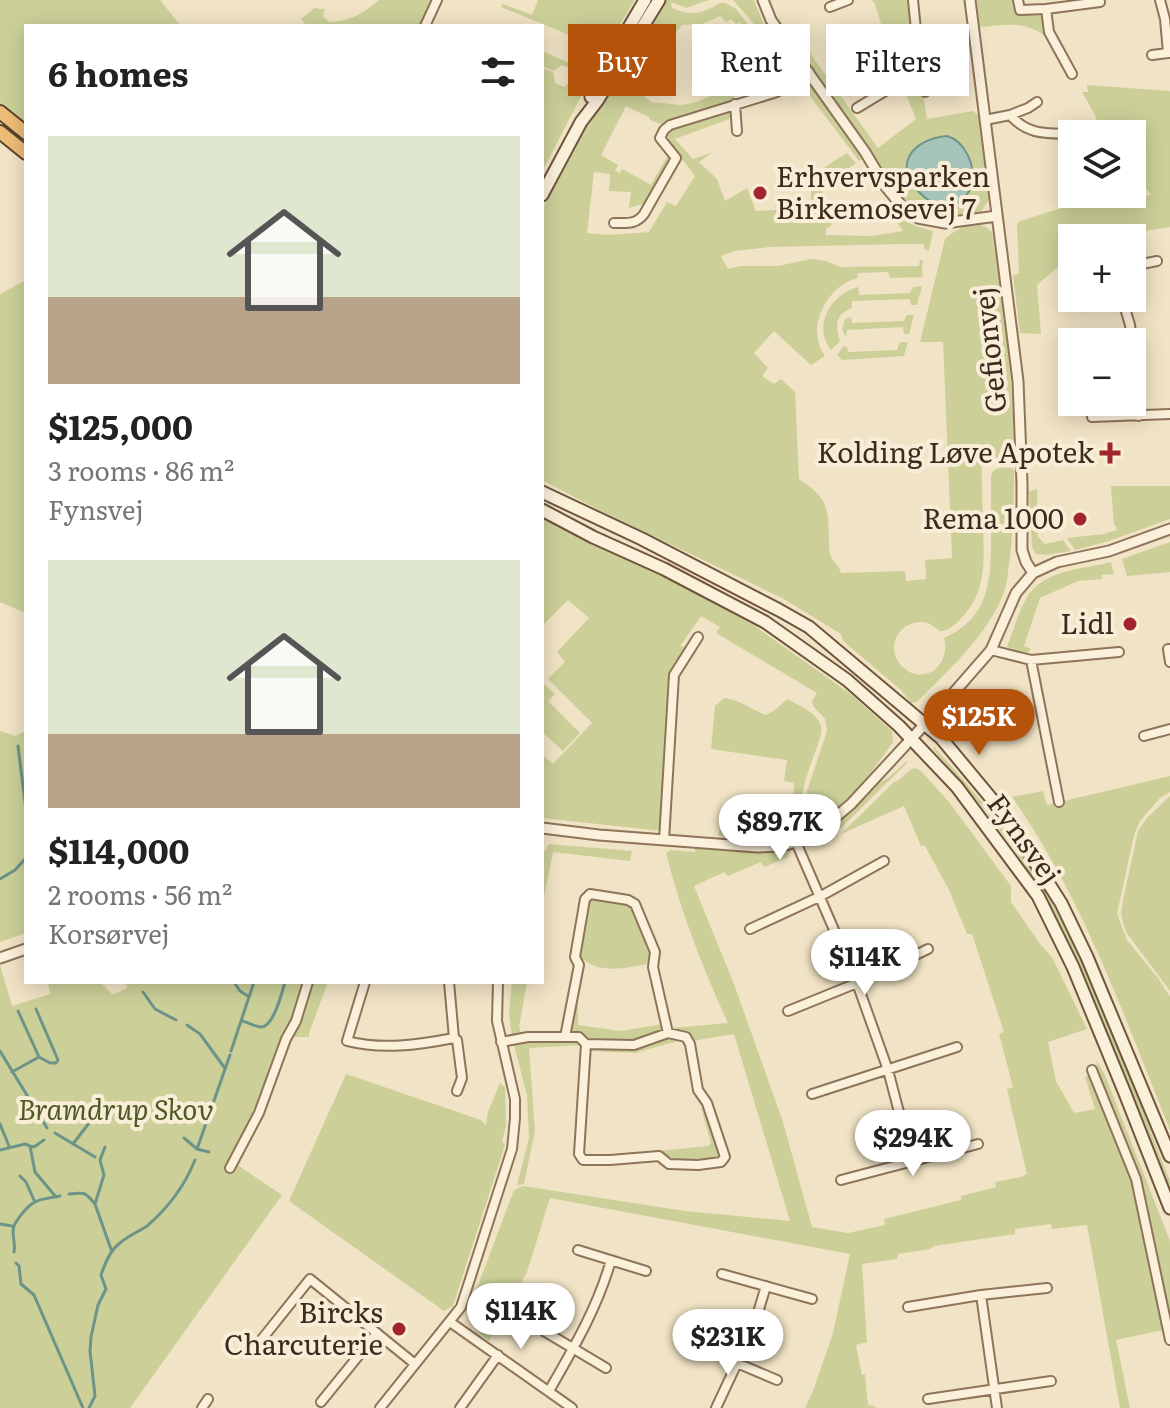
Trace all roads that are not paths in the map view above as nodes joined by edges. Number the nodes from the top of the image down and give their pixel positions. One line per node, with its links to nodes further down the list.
1 (437, 0): 13 (street)
2 (645, 0): 28 (main road)
3 (659, 0): 28 (main road)
4 (763, 0): 14 (street)
5 (848, 0): 11 (street)
6 (913, 0): 15 (street)
7 (970, 0): 27 (street, Gefionvej)
8 (1018, 0): 12 (street)
9 (1160, 0): 16 (street)
10 (1100, 2): 12 (street)
11 (830, 7)
12 (1046, 9): 19 (street)
13 (426, 24)
14 (774, 24)
15 (915, 24)
16 (1169, 53): 17 (street)
17 (1152, 55)
18 (810, 73): 35 (street)
19 (1072, 74)
20 (763, 96): 23 (street)
21 (877, 96): 24 (street)
22 (1037, 102): 26 (street)
23 (735, 104): 30 (street); 36 (street)
24 (857, 108)
25 (0, 112): 29 (highway)
26 (1010, 115): 27 (street); 32 (street)
27 (985, 120): 35 (street, Gefionvej)
28 (581, 122): 34 (main road)
29 (24, 131)
30 (737, 131)
31 (0, 132): 33 (highway)
32 (1058, 134)
33 (24, 151)
34 (544, 191)
35 (997, 216): 46 (street, Gefionvej)
36 (614, 223)
37 (1157, 261): 38 (street)
38 (1146, 263)
39 (1170, 414): 42 (street)
40 (1092, 416): 41 (street)
41 (1139, 416)
42 (1146, 416)
43 (544, 493): 53 (main road, Fynsvej)
44 (544, 511): 56 (main road, Fynsvej)
45 (1170, 529): 46 (street)
46 (1033, 573): 49 (street)
47 (698, 637): 59 (street)
48 (1170, 649): 52 (street)
49 (991, 650): 51 (street); 53 (street)
50 (1119, 652): 51 (street)
51 (1031, 660): 57 (street)
52 (1170, 662)
53 (926, 724): 56 (street); 84 (main road, Fynsvej)
54 (1170, 729): 55 (street)
55 (1144, 736)
56 (912, 739): 60 (street); 88 (main road, Fynsvej)
57 (1059, 802)
58 (544, 828): 59 (street)
59 (664, 840): 60 (street)
60 (796, 842): 62 (street)
61 (884, 861): 62 (street)
62 (821, 896): 63 (street); 67 (street)
63 (750, 929)
64 (928, 949): 67 (street)
65 (24, 950): 66 (street)
66 (0, 958)
67 (857, 983): 72 (street); 79 (street)
68 (308, 984): 86 (street)
69 (364, 984): 75 (street)
70 (449, 984): 75 (street)
71 (498, 984): 76 (street)
72 (788, 1011)
73 (668, 1033): 74 (street); 77 (street); 77 (street)
74 (565, 1037): 76 (street); 77 (street)
75 (454, 1038): 81 (street)
76 (501, 1042): 98 (street)
77 (586, 1044)
78 (957, 1047): 79 (street)
79 (888, 1070): 82 (street); 85 (street)
80 (1092, 1070): 101 (street)
81 (457, 1091)
82 (812, 1094)
83 (978, 1144): 85 (street)
84 (1170, 1156)
85 (912, 1162): 87 (street)
86 (230, 1168)
87 (841, 1180)
88 (1170, 1208)
89 (578, 1250): 90 (street)
90 (611, 1260): 91 (street); 104 (street)
91 (646, 1271)
92 (722, 1274): 93 (street)
93 (766, 1286): 96 (street); 107 (street)
94 (1047, 1288): 95 (street)
95 (981, 1295): 97 (street); 111 (street)
96 (812, 1299)
97 (908, 1307)
98 (450, 1322): 105 (street); 106 (street)
99 (544, 1331): 104 (street)
100 (377, 1333): 103 (street); 106 (street); 115 (street)
101 (1170, 1340)
102 (692, 1344): 107 (street)
103 (254, 1349)
104 (573, 1349): 108 (street); 112 (street)
105 (498, 1355): 112 (street); 118 (street)
106 (415, 1364): 117 (street)
107 (737, 1364): 109 (street); 120 (street)
108 (606, 1368)
109 (777, 1380)
110 (1051, 1381): 111 (street)
111 (994, 1390): 114 (street); 121 (street)
112 (549, 1391): 119 (street)
113 (208, 1399): 116 (street)
114 (928, 1399)
115 (321, 1402)
116 (202, 1408)
117 (380, 1408)
118 (460, 1408)
119 (572, 1408)
120 (716, 1408)
121 (997, 1408)

